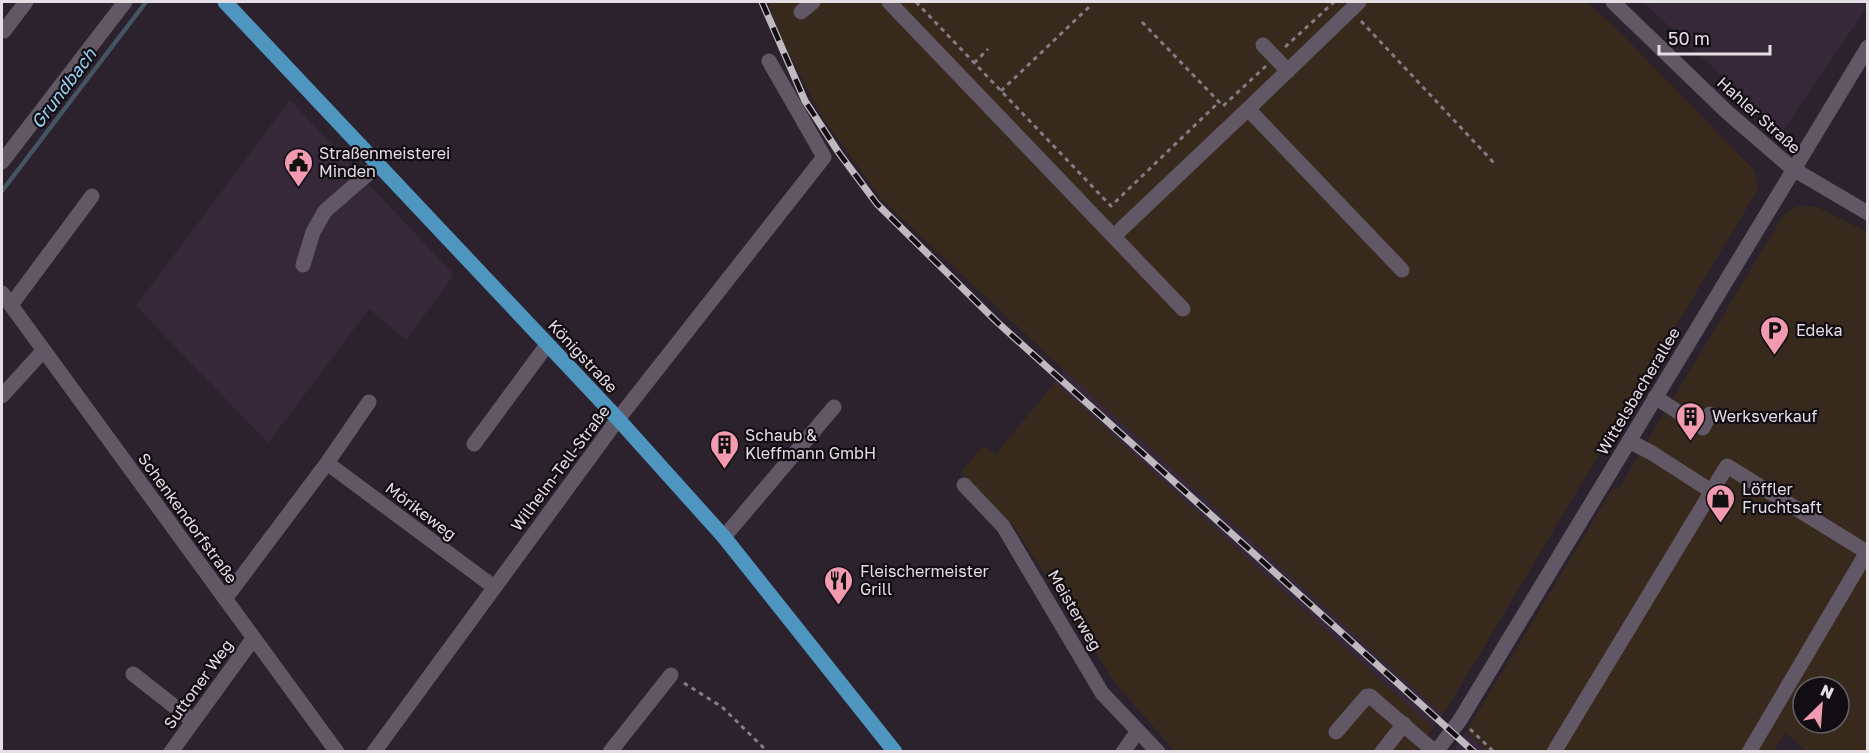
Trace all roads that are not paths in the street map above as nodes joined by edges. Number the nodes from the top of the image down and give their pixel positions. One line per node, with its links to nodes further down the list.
1 (26, 2): 9 (street)
2 (125, 2): 15 (street)
3 (225, 2): 16 (main road, Königstraße)
4 (813, 2): 8 (street)
5 (889, 2): 20 (street)
6 (1613, 2): 17 (street, Hahler Straße)
7 (1355, 5): 13 (street)
8 (801, 12)
9 (4, 31)
10 (1263, 45): 13 (street)
11 (1868, 47): 17 (street, Wittelsbacherallee)
12 (770, 61): 33 (street, Wilhelm-Tell-Straße)
13 (1287, 71): 14 (street)
14 (1248, 109): 20 (street); 22 (street)
15 (2, 162)
16 (378, 165): 21 (street); 26 (main road, Königstraße)
17 (1793, 170): 19 (street, Hahler Straße); 29 (street, Wittelsbacherallee)
18 (92, 196): 24 (street)
19 (1868, 213)
20 (1114, 236): 25 (street)
21 (303, 265)
22 (1402, 270)
23 (2, 292): 24 (street, Schenkendorfstraße)
24 (11, 305): 27 (street, Schenkendorfstraße)
25 (1183, 309)
26 (547, 345): 33 (main road, Königstraße); 35 (street)
27 (43, 351): 28 (street); 41 (street, Schenkendorfstraße)
28 (2, 396)
29 (1655, 398): 32 (street); 34 (street, Wittelsbacherallee)
30 (369, 402): 36 (street)
31 (834, 407): 39 (street)
32 (1710, 414)
33 (618, 419): 39 (main road, Königstraße); 40 (street, Wilhelm-Tell-Straße)
34 (1629, 441): 38 (street); 57 (street, Wittelsbacherallee)
35 (474, 444)
36 (327, 463): 40 (street, Mörikeweg); 41 (street)
37 (964, 485): 47 (street, Meisterweg)
38 (1711, 491): 58 (street); 59 (street)
39 (724, 537): 53 (main road, Königstraße)
40 (494, 587): 51 (street, Wilhelm-Tell-Straße)
41 (225, 599): 42 (street, Schenkendorfstraße)
42 (253, 639): 45 (street, Suttoner Weg); 50 (street, Schenkendorfstraße)
43 (133, 674): 45 (street)
44 (670, 675): 52 (street)
45 (193, 721): 49 (street, Suttoner Weg)
46 (1404, 724): 48 (street); 56 (street); 57 (street)
47 (1138, 731): 54 (street); 55 (street, Meisterweg)
48 (1336, 732)
49 (171, 752)
50 (337, 752)
51 (374, 752)
52 (610, 752)
53 (895, 752)
54 (1123, 752)
55 (1158, 752)
56 (1382, 752)
57 (1436, 752)
58 (1554, 752)
59 (1749, 752)

